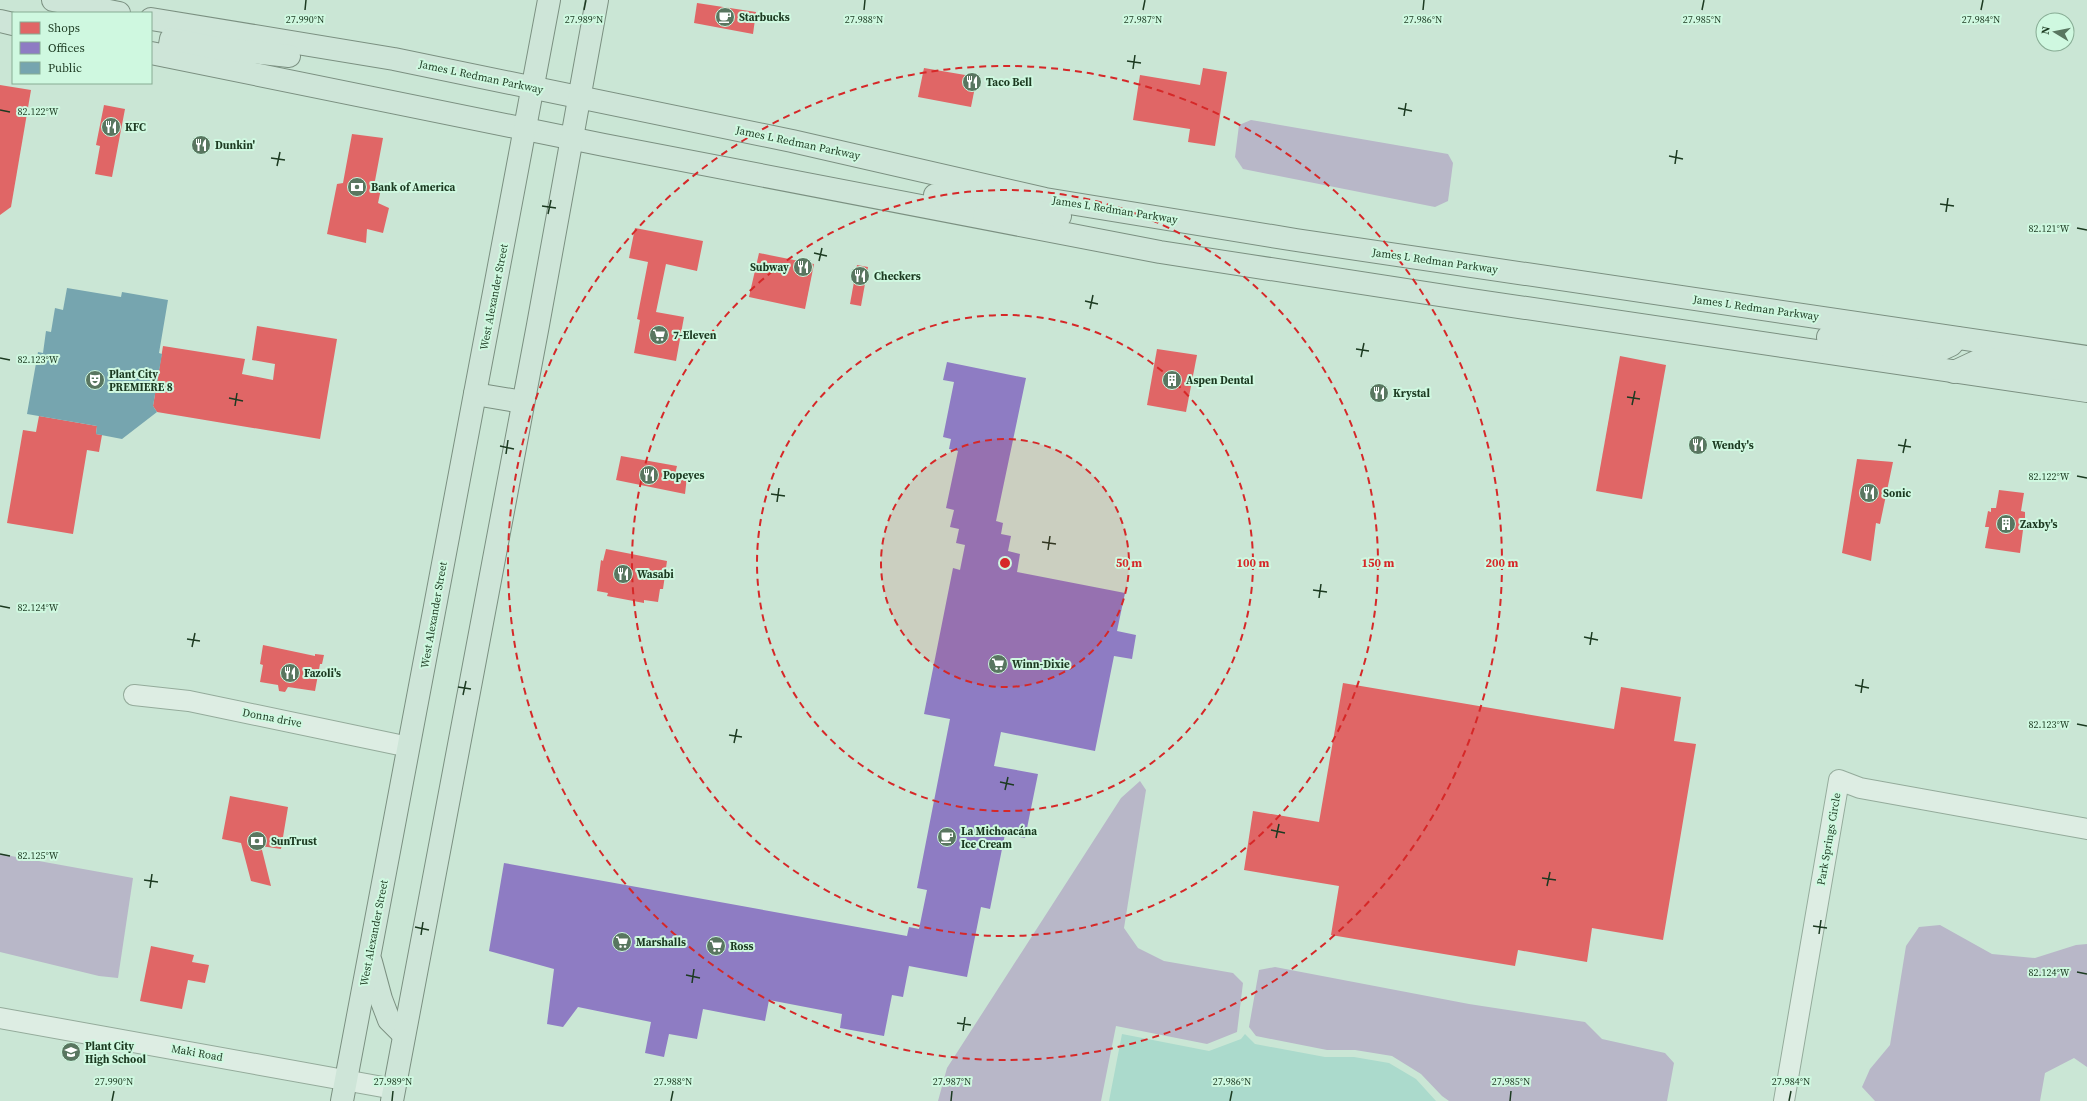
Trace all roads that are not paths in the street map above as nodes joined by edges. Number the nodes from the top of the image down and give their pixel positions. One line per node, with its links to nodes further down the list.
1 (53, 0): 4 (main road)
2 (549, 0): 10 (main road, West Alexander Street)
3 (597, 0): 11 (main road)
4 (114, 12)
5 (152, 19): 8 (main road, James L Redman Parkway)
6 (0, 21): 7 (main road)
7 (12, 24)
8 (306, 45): 9 (main road); 10 (main road, James L Redman Parkway)
9 (159, 55): 12 (main road)
10 (533, 88): 11 (main road, James L Redman Parkway); 12 (main road, West Alexander Street)
11 (580, 98): 13 (main road); 14 (main road, James L Redman Parkway)
12 (525, 129): 13 (main road); 24 (main road, West Alexander Street)
13 (572, 138): 15 (main road); 25 (main road)
14 (996, 188): 15 (main road); 17 (main road, James L Redman Parkway)
15 (830, 189): 16 (main road)
16 (981, 218): 17 (main road); 19 (main road)
17 (1218, 227): 18 (main road, James L Redman Parkway)
18 (1957, 338): 19 (main road); 20 (main road, James L Redman Parkway)
19 (1742, 340): 21 (main road)
20 (2087, 357)
21 (1954, 372): 22 (main road); 23 (main road)
22 (2087, 373)
23 (2087, 391)
24 (475, 394): 25 (main road); 27 (main road, West Alexander Street)
25 (522, 402): 31 (main road)
26 (134, 695): 27 (street, Donna drive)
27 (409, 748): 29 (main road, West Alexander Street)
28 (2087, 829): 35 (street, Park Springs Circle)
29 (370, 957): 31 (main road); 32 (main road, West Alexander Street)
30 (0, 1018): 32 (street, Maki Road)
31 (404, 1035): 33 (main road)
32 (346, 1080): 33 (street, Maki Road); 34 (main road, West Alexander Street)
33 (393, 1095)
34 (342, 1101)
35 (1784, 1101)

